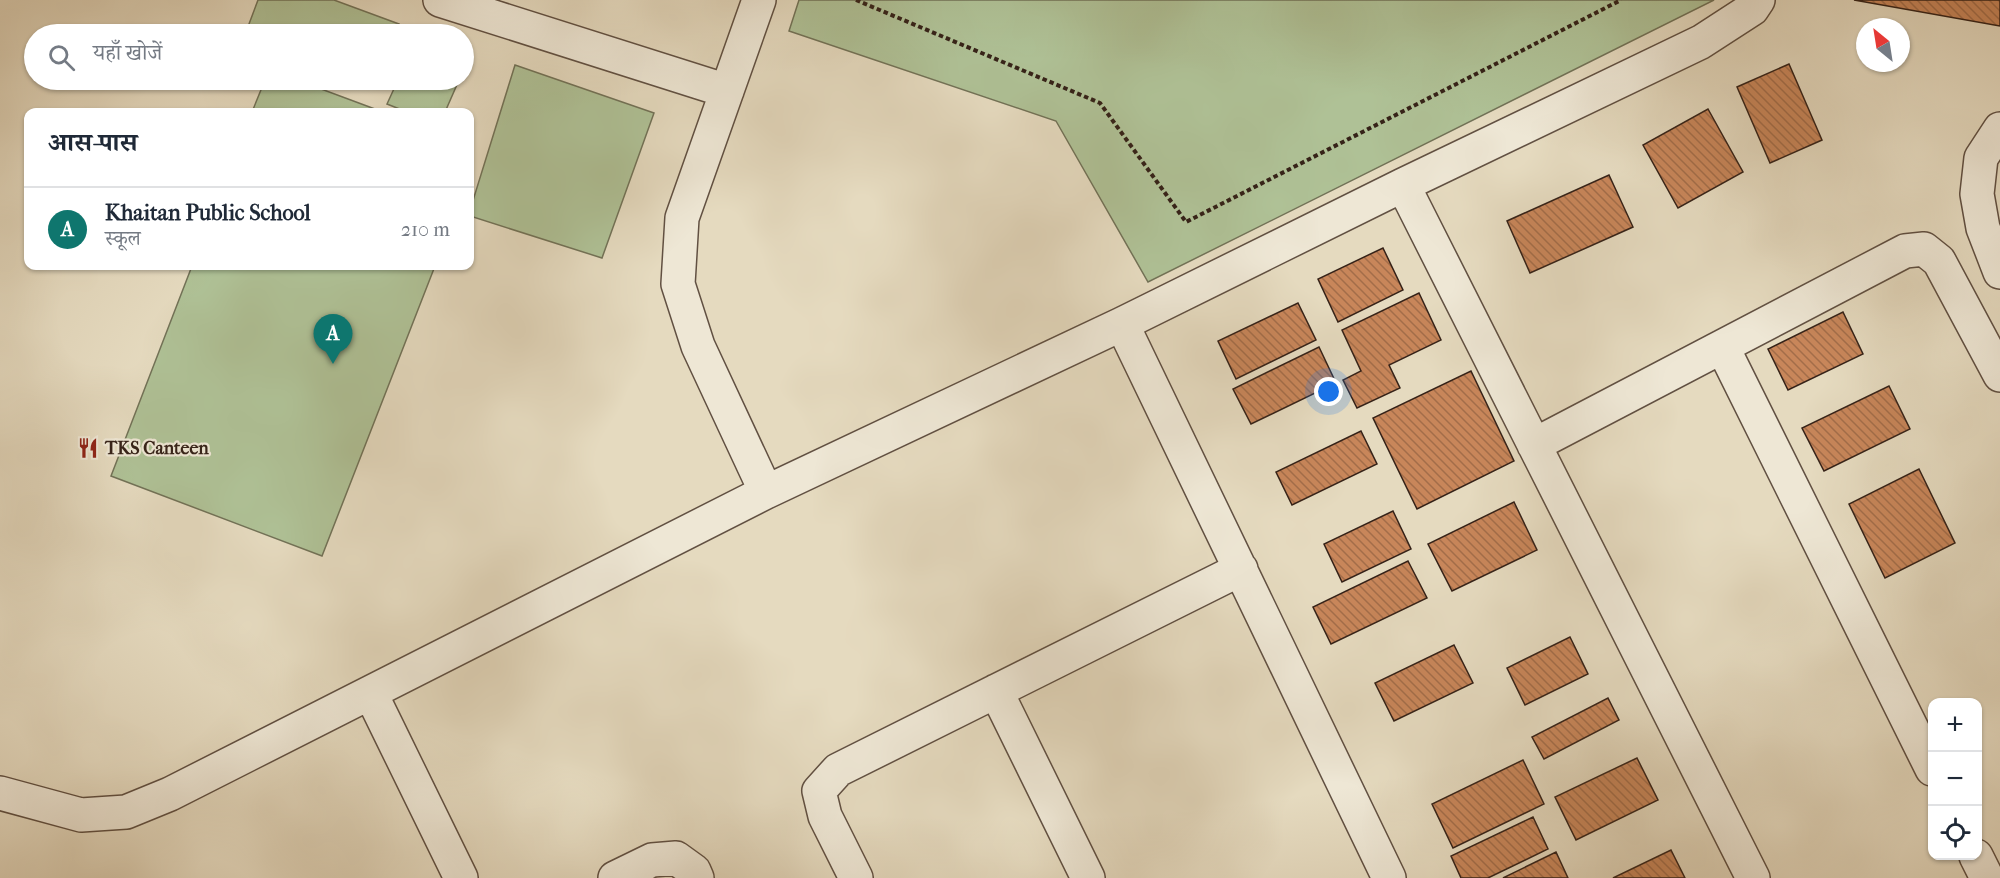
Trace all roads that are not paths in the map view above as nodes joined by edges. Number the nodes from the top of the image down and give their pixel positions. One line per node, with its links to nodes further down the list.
1 (440, 0): 4 (street)
2 (759, 0): 4 (street)
3 (1758, 0): 6 (street)
4 (727, 91): 12 (street)
5 (2000, 129): 7 (street)
6 (1403, 185): 8 (street); 11 (street)
7 (2000, 272)
8 (1122, 324): 12 (street); 13 (street)
9 (1723, 348): 10 (street); 11 (street); 16 (street)
10 (2000, 375)
11 (1534, 445): 25 (street)
12 (766, 492): 15 (street)
13 (1241, 570): 14 (street); 24 (street)
14 (996, 691): 22 (street); 23 (street)
15 (371, 694): 17 (street); 19 (street)
16 (1928, 761)
17 (0, 793)
18 (1978, 860): 26 (street)
19 (461, 878)
20 (615, 878): 21 (street)
21 (697, 878)
22 (856, 878)
23 (1088, 878)
24 (1389, 878)
25 (1753, 878)
26 (1987, 878)

